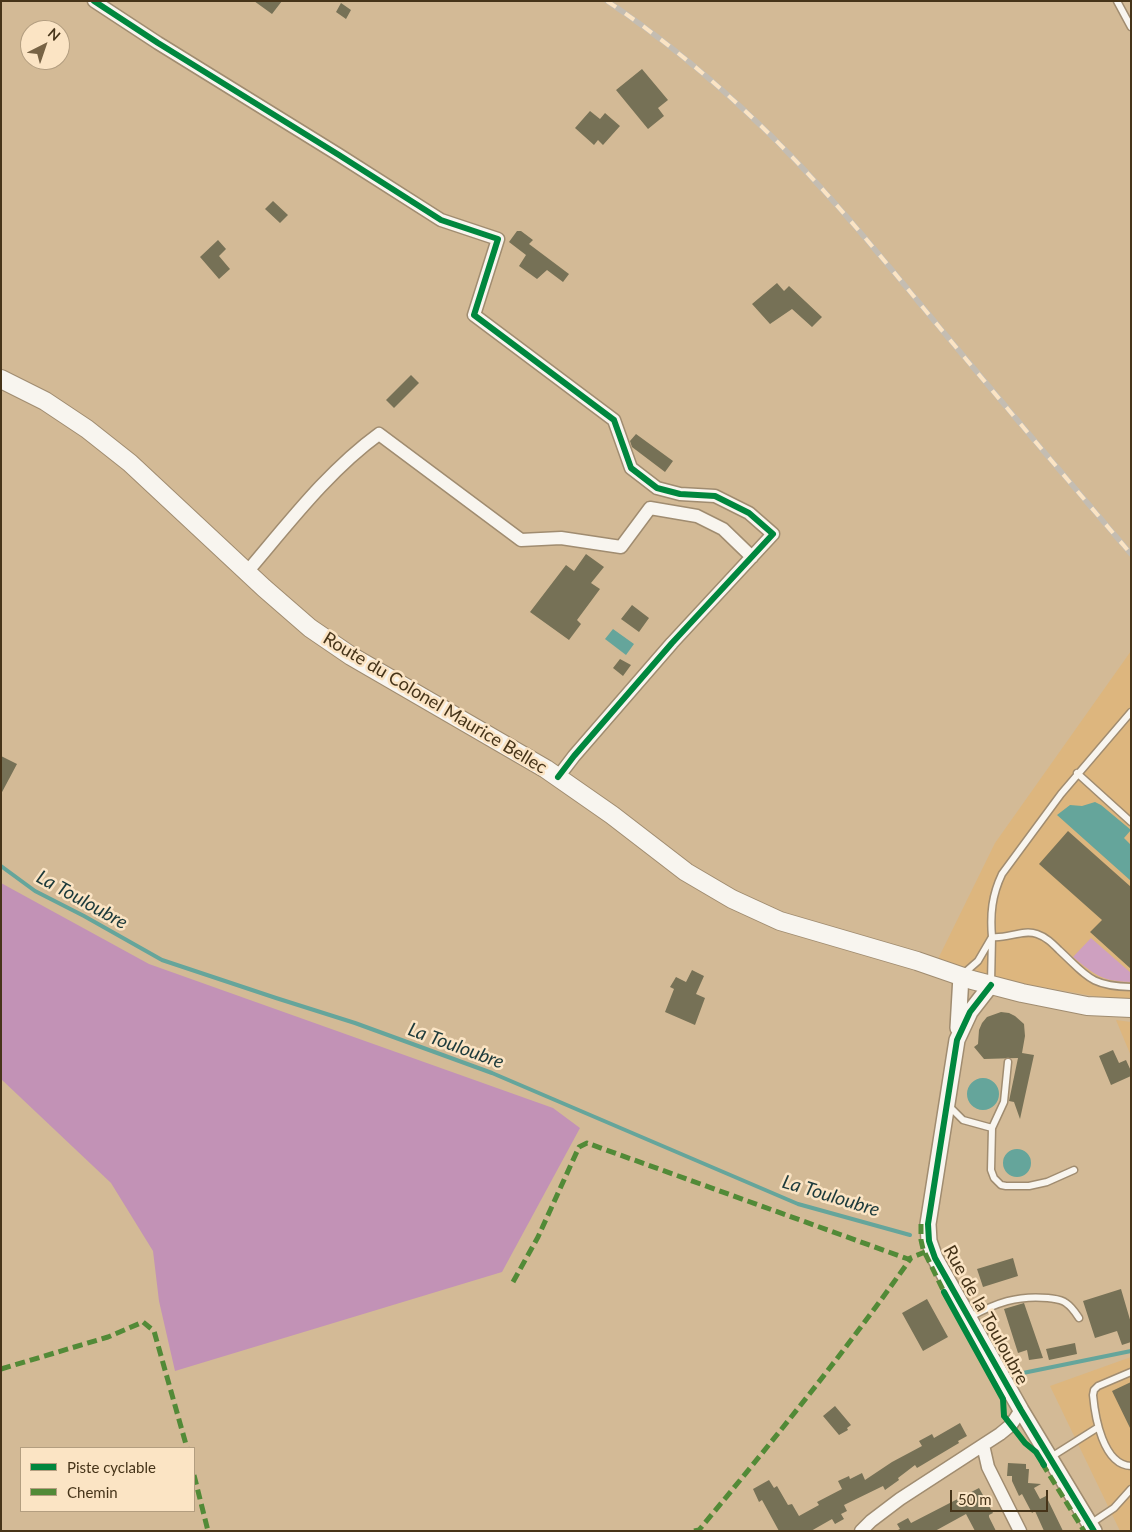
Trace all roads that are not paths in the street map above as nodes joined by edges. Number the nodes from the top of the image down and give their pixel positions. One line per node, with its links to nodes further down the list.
1 (94, 1): 5 (street)
2 (1117, 1): 3 (lane)
3 (1131, 27)
4 (1, 379): 6 (main road, Route du Colonel Maurice Bellec)
5 (752, 557): 6 (street); 9 (street)
6 (247, 572): 9 (main road, Route du Colonel Maurice Bellec)
7 (1131, 712): 8 (lane)
8 (1077, 773): 10 (lane); 11 (lane)
9 (558, 777): 12 (main road, Route du Colonel Maurice Bellec)
10 (1131, 822)
11 (992, 937): 12 (lane); 13 (lane); 14 (lane)
12 (964, 977): 13 (main road, Route du Colonel Maurice Bellec); 16 (street)
13 (991, 984): 15 (main road, Route du Colonel Maurice Bellec); 16 (street, Rue de la Touloubre)
14 (1131, 987)
15 (1131, 1008)
16 (957, 1040): 18 (street, Rue de la Touloubre)
17 (1008, 1062): 19 (lane)
18 (953, 1123): 19 (lane); 21 (street, Rue de la Touloubre)
19 (992, 1128): 20 (lane)
20 (1074, 1170)
21 (968, 1318): 22 (lane); 24 (street, Rue de la Touloubre)
22 (1079, 1318)
23 (1131, 1372): 26 (lane)
24 (1021, 1410): 25 (street, Rue de la Touloubre); 27 (street)
25 (1031, 1427): 27 (street); 30 (street, Rue de la Touloubre)
26 (1097, 1428): 30 (lane); 31 (lane)
27 (1000, 1434): 28 (street)
28 (983, 1445): 29 (street); 32 (street)
29 (968, 1455): 32 (street); 34 (street)
30 (1050, 1458): 35 (street, Rue de la Touloubre)
31 (1131, 1466)
32 (988, 1467): 37 (street)
33 (1131, 1489): 35 (lane)
34 (873, 1526): 36 (street)
35 (1092, 1527)
36 (861, 1531)
37 (1020, 1531)

